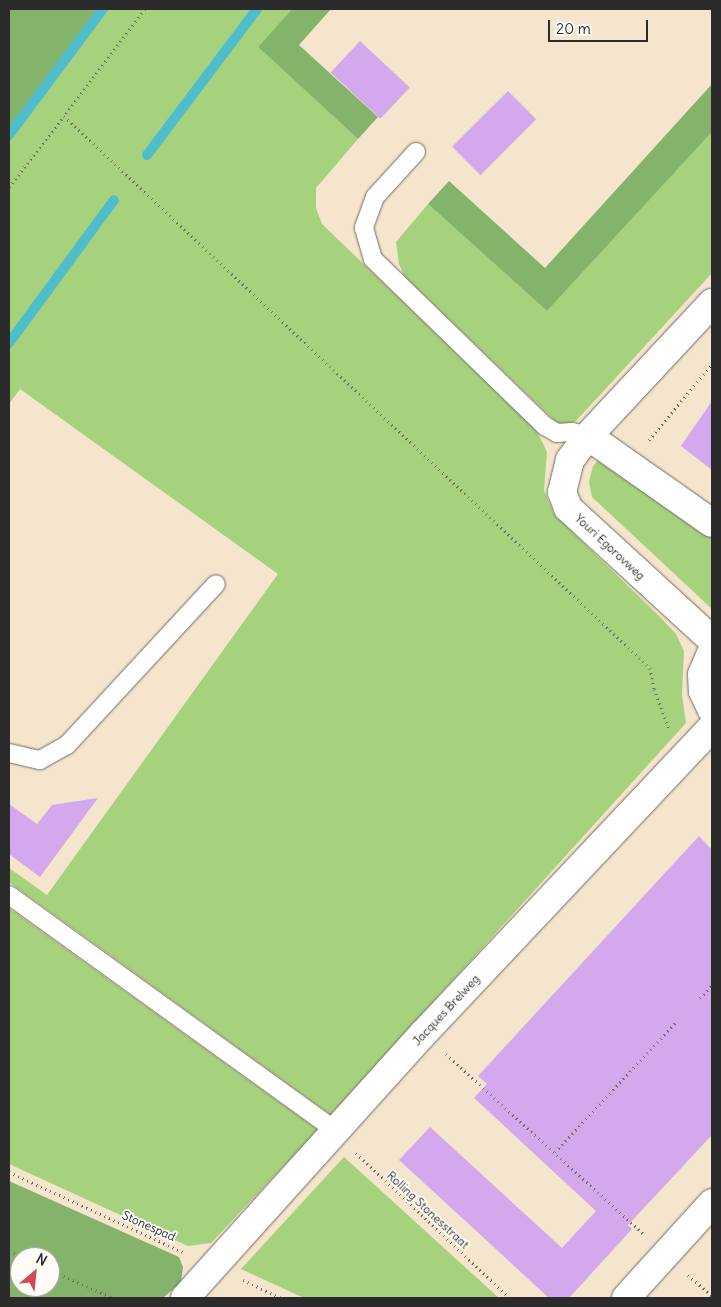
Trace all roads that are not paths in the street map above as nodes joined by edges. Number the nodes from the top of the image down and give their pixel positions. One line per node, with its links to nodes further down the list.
1 (416, 152): 3 (lane)
2 (712, 303): 3 (street, Youri Egorovweg)
3 (588, 436): 4 (street); 6 (street, Youri Egorovweg)
4 (712, 523)
5 (216, 584): 10 (lane)
6 (712, 640)
7 (712, 651): 8 (street)
8 (712, 710)
9 (712, 727): 12 (street, Jacques Brelweg)
10 (9, 753)
11 (9, 894): 12 (lane)
12 (336, 1131): 14 (street, Jacques Brelweg)
13 (712, 1204): 15 (street)
14 (185, 1298)
15 (626, 1298)

